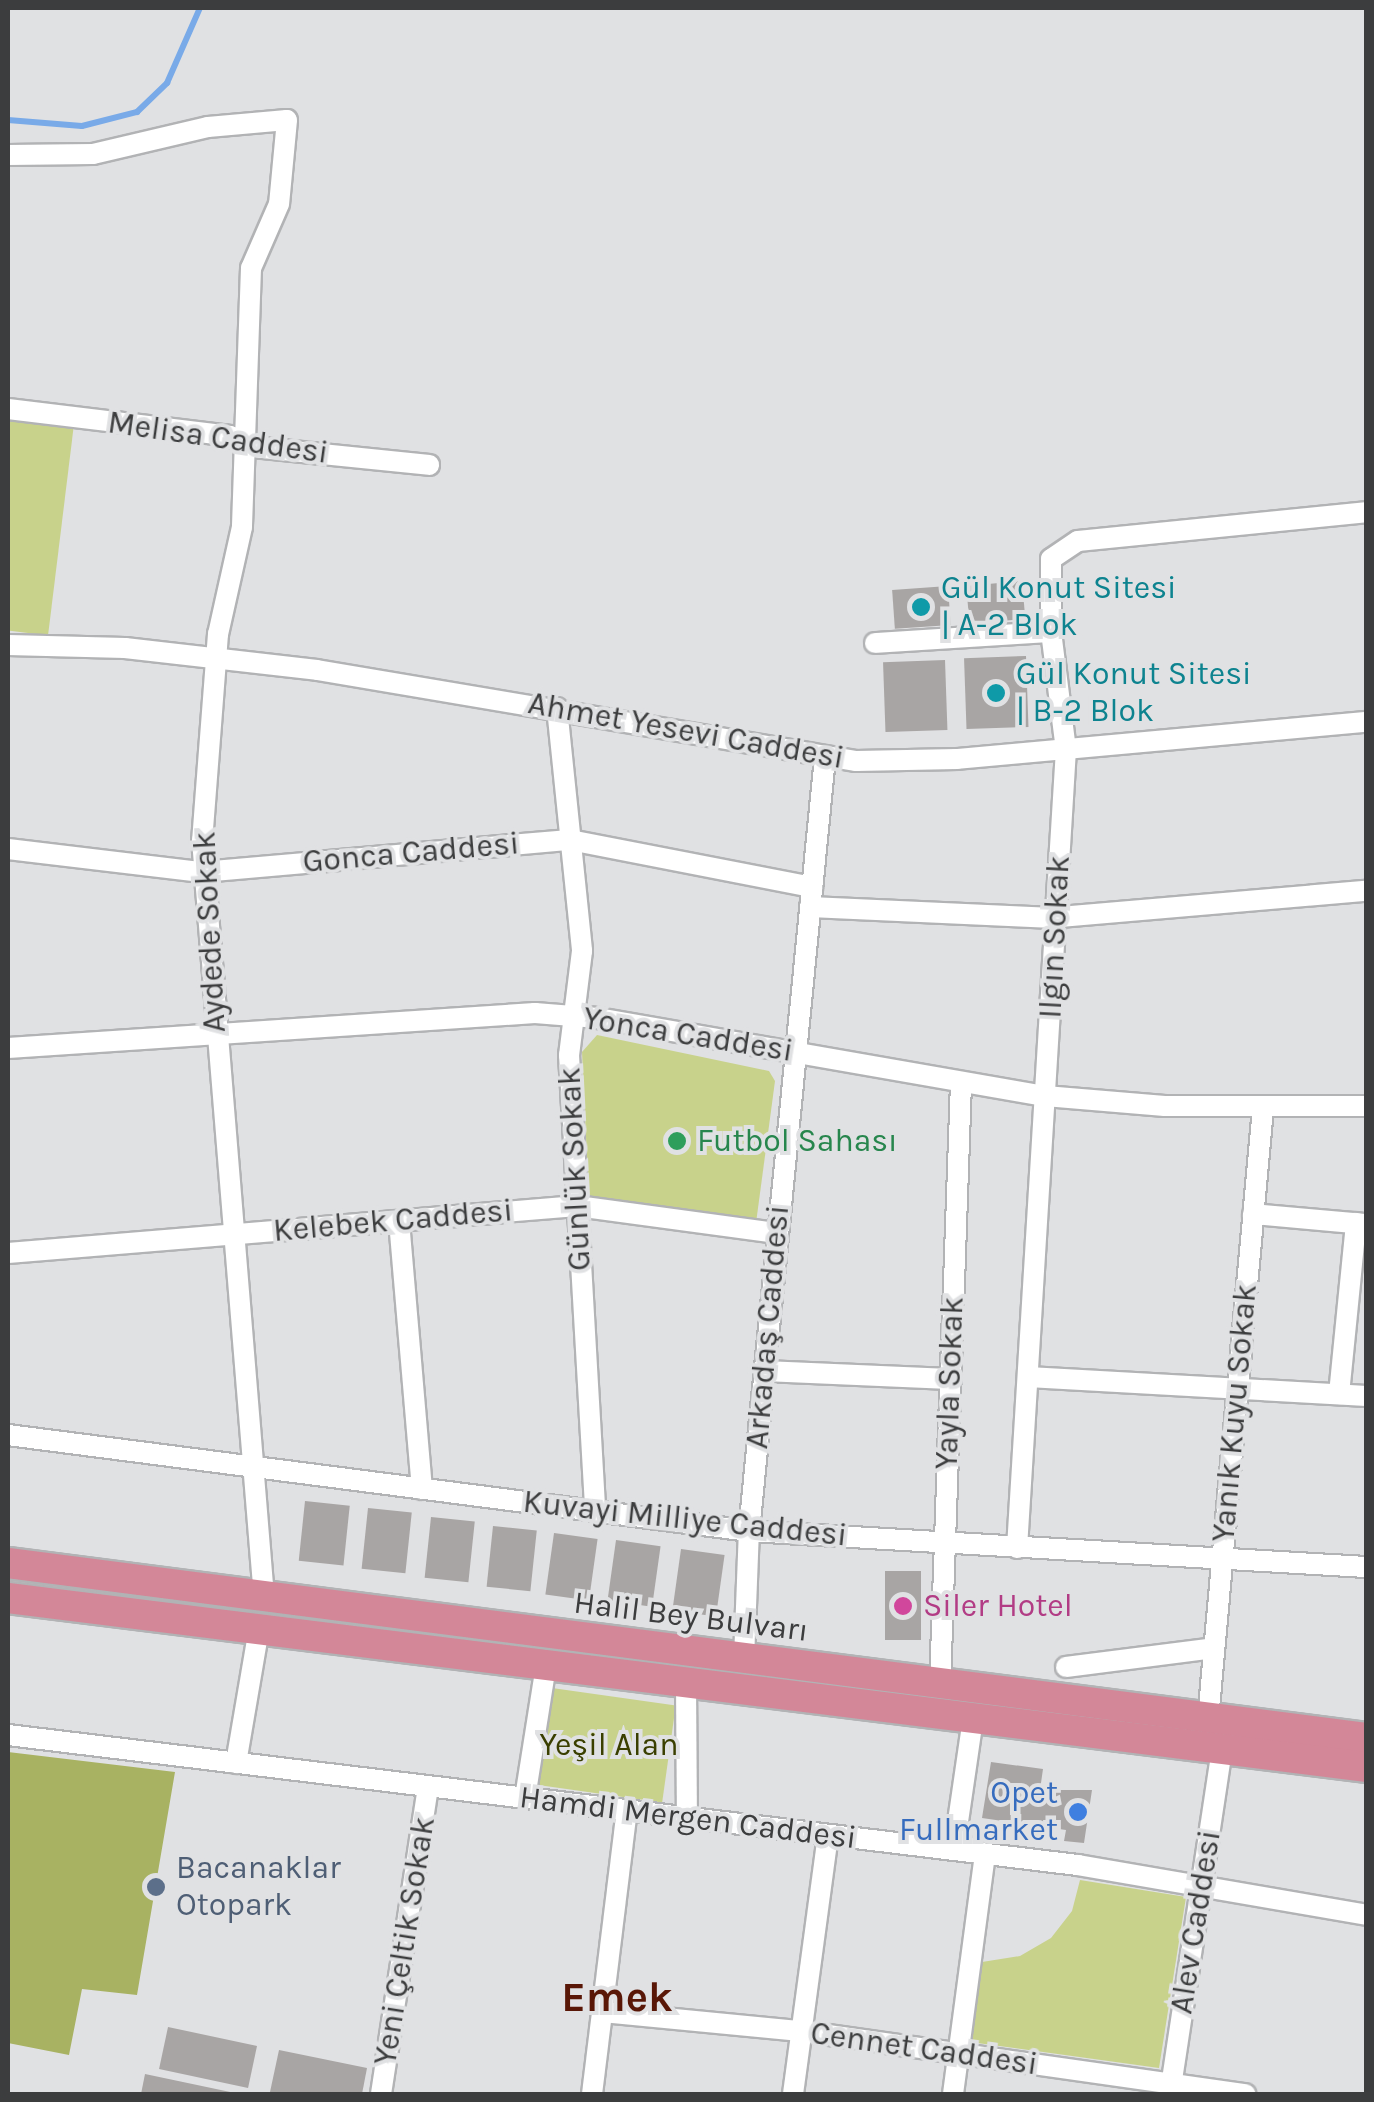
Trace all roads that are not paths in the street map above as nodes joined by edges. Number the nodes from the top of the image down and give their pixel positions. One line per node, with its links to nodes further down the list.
1 (8, 154): 3 (street, Aydede Sokak)
2 (8, 409): 3 (street, Melisa Caddesi)
3 (245, 443): 4 (street, Melisa Caddesi); 9 (street, Aydede Sokak)
4 (430, 465)
5 (1366, 512): 6 (street, Ilgın Sokak)
6 (1051, 632): 7 (street); 12 (street, Ilgın Sokak)
7 (875, 643)
8 (8, 644): 9 (street, Ahmet Yesevi Caddesi)
9 (215, 658): 10 (street, Ahmet Yesevi Caddesi); 16 (street, Aydede Sokak)
10 (558, 708): 13 (street, Ahmet Yesevi Caddesi); 14 (street, Günlük Sokak)
11 (1366, 722): 12 (street, Ahmet Yesevi Caddesi)
12 (1066, 750): 13 (street, Ahmet Yesevi Caddesi); 19 (street, Ilgın Sokak)
13 (825, 757): 18 (street, Arkadaş Caddesi)
14 (570, 840): 16 (street, Gonca Caddesi); 18 (street, Gonca Caddesi); 20 (street, Günlük Sokak)
15 (8, 849): 16 (street, Gonca Caddesi)
16 (202, 872): 21 (street, Aydede Sokak)
17 (1366, 891): 19 (street, Gonca Caddesi)
18 (811, 897): 19 (street, Gonca Caddesi); 23 (street, Arkadaş Caddesi)
19 (1056, 916): 25 (street, Ilgın Sokak)
20 (571, 1015): 21 (street, Yonca Caddesi); 23 (street, Yonca Caddesi); 28 (street, Günlük Sokak)
21 (216, 1036): 22 (street, Yonca Caddesi); 33 (street, Aydede Sokak)
22 (8, 1048)
23 (794, 1052): 24 (street, Yonca Caddesi); 32 (street, Arkadaş Caddesi)
24 (961, 1082): 25 (street, Yonca Caddesi); 37 (street, Yayla Sokak)
25 (1045, 1096): 27 (street, Yonca Caddesi); 36 (street, Ilgın Sokak)
26 (1366, 1106): 27 (street, Yonca Caddesi)
27 (1263, 1107): 29 (street, Yanık Kuyu Sokak)
28 (577, 1206): 30 (street, Kelebek Caddesi); 32 (street, Kelebek Caddesi); 44 (street, Günlük Sokak)
29 (1253, 1214): 31 (street); 38 (street, Yanık Kuyu Sokak)
30 (399, 1221): 33 (street, Kelebek Caddesi); 43 (street)
31 (1361, 1224): 39 (street)
32 (778, 1233): 35 (street, Arkadaş Caddesi)
33 (233, 1234): 34 (street, Kelebek Caddesi); 42 (street, Aydede Sokak)
34 (8, 1253)
35 (764, 1371): 37 (street); 45 (street, Arkadaş Caddesi)
36 (1028, 1377): 38 (street); 47 (street, Ilgın Sokak)
37 (950, 1378): 46 (street, Yayla Sokak)
38 (1237, 1388): 39 (street); 48 (street, Yanık Kuyu Sokak)
39 (1340, 1394): 40 (street)
40 (1366, 1396)
41 (8, 1435): 42 (street, Kuvayi Milliye Caddesi)
42 (253, 1468): 43 (street, Kuvayi Milliye Caddesi); 51 (street, Aydede Sokak)
43 (422, 1489): 44 (street, Kuvayi Milliye Caddesi)
44 (595, 1511): 45 (street, Kuvayi Milliye Caddesi)
45 (749, 1530): 46 (street, Kuvayi Milliye Caddesi); 55 (street, Arkadaş Caddesi)
46 (945, 1544): 47 (street, Kuvayi Milliye Caddesi); 59 (street, Yayla Sokak)
47 (1017, 1548): 48 (street, Kuvayi Milliye Caddesi)
48 (1222, 1559): 50 (street, Kuvayi Milliye Caddesi); 54 (street, Yanık Kuyu Sokak)
49 (8, 1563): 51 (highway, Halil Bey Bulvarı)
50 (1366, 1567)
51 (264, 1597): 55 (highway, Halil Bey Bulvarı)
52 (8, 1598): 53 (highway, Halil Bey Bulvarı)
53 (259, 1629): 56 (highway, Halil Bey Bulvarı); 65 (street)
54 (1214, 1648): 57 (street); 61 (street, Yanık Kuyu Sokak)
55 (744, 1660): 59 (highway, Halil Bey Bulvarı)
56 (546, 1665): 58 (highway, Halil Bey Bulvarı); 68 (street)
57 (1066, 1666)
58 (686, 1682): 60 (highway, Halil Bey Bulvarı); 70 (street)
59 (940, 1684): 61 (highway, Halil Bey Bulvarı)
60 (973, 1718): 64 (highway, Halil Bey Bulvarı); 72 (street)
61 (1208, 1719): 63 (highway, Halil Bey Bulvarı)
62 (8, 1736): 65 (street, Hamdi Mergen Caddesi)
63 (1366, 1738)
64 (1222, 1749): 66 (highway, Halil Bey Bulvarı); 73 (street, Alev Caddesi)
65 (236, 1764): 67 (street, Hamdi Mergen Caddesi)
66 (1366, 1767)
67 (428, 1787): 68 (street, Hamdi Mergen Caddesi); 79 (street, Yeni Çeltik Sokak)
68 (525, 1798): 69 (street, Hamdi Mergen Caddesi)
69 (627, 1810): 70 (street, Hamdi Mergen Caddesi); 75 (street)
70 (687, 1818): 71 (street, Hamdi Mergen Caddesi)
71 (828, 1835): 72 (street, Hamdi Mergen Caddesi); 76 (street)
72 (986, 1854): 73 (street, Hamdi Mergen Caddesi); 77 (street)
73 (1201, 1886): 74 (street, Hamdi Mergen Caddesi); 78 (street, Alev Caddesi)
74 (1366, 1915)
75 (602, 2012): 76 (street, Cennet Caddesi); 80 (street)
76 (801, 2031): 77 (street, Cennet Caddesi); 81 (street)
77 (958, 2053): 78 (street, Cennet Caddesi); 82 (street)
78 (1170, 2089): 83 (street, Cennet Caddesi)
79 (382, 2094)
80 (592, 2094)
81 (792, 2094)
82 (953, 2094)
83 (1246, 2094)

